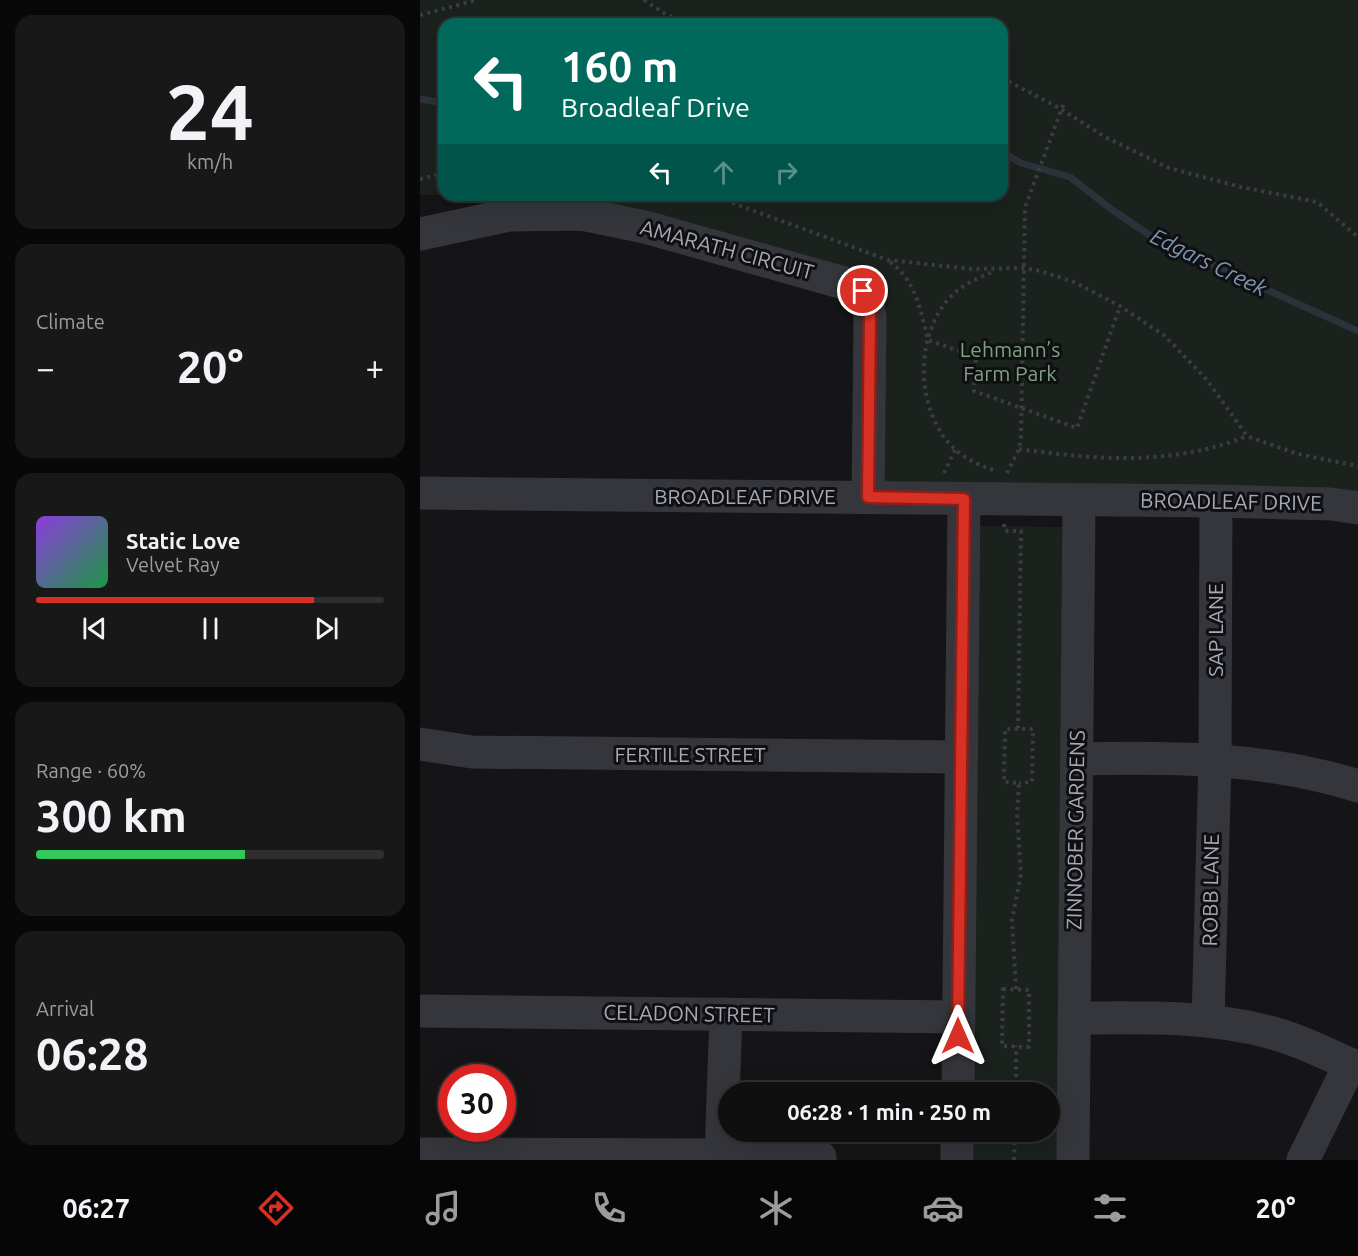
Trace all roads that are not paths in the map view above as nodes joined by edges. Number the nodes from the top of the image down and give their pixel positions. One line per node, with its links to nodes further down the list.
1 (420, 234): 3 (street, AMARATH CIRCUIT)
2 (420, 493): 3 (street, BROADLEAF DRIVE)
3 (868, 497): 4 (street, BROADLEAF DRIVE)
4 (964, 499): 5 (street, BROADLEAF DRIVE); 9 (street)
5 (1079, 500): 6 (street, BROADLEAF DRIVE); 10 (street, ZINNOBER GARDENS)
6 (1216, 501): 7 (street, BROADLEAF DRIVE); 11 (street, SAP LANE)
7 (1358, 508)
8 (420, 744): 9 (street, FERTILE STREET)
9 (960, 757): 15 (street)
10 (1077, 759): 11 (street); 16 (street, ZINNOBER GARDENS)
11 (1215, 760): 12 (street); 17 (street, ROBB LANE)
12 (1358, 786)
13 (420, 1011): 14 (street, CELADON STREET)
14 (726, 1014): 15 (street, CELADON STREET); 22 (street)
15 (958, 1017): 19 (street)
16 (1074, 1018): 17 (street); 25 (street, ZINNOBER GARDENS)
17 (1208, 1021): 18 (street)
18 (1354, 1066): 26 (street)
19 (958, 1082)
20 (957, 1142): 24 (street)
21 (420, 1154): 22 (street)
22 (720, 1155): 23 (street)
23 (820, 1157)
24 (957, 1160)
25 (1073, 1160)
26 (1303, 1160)

